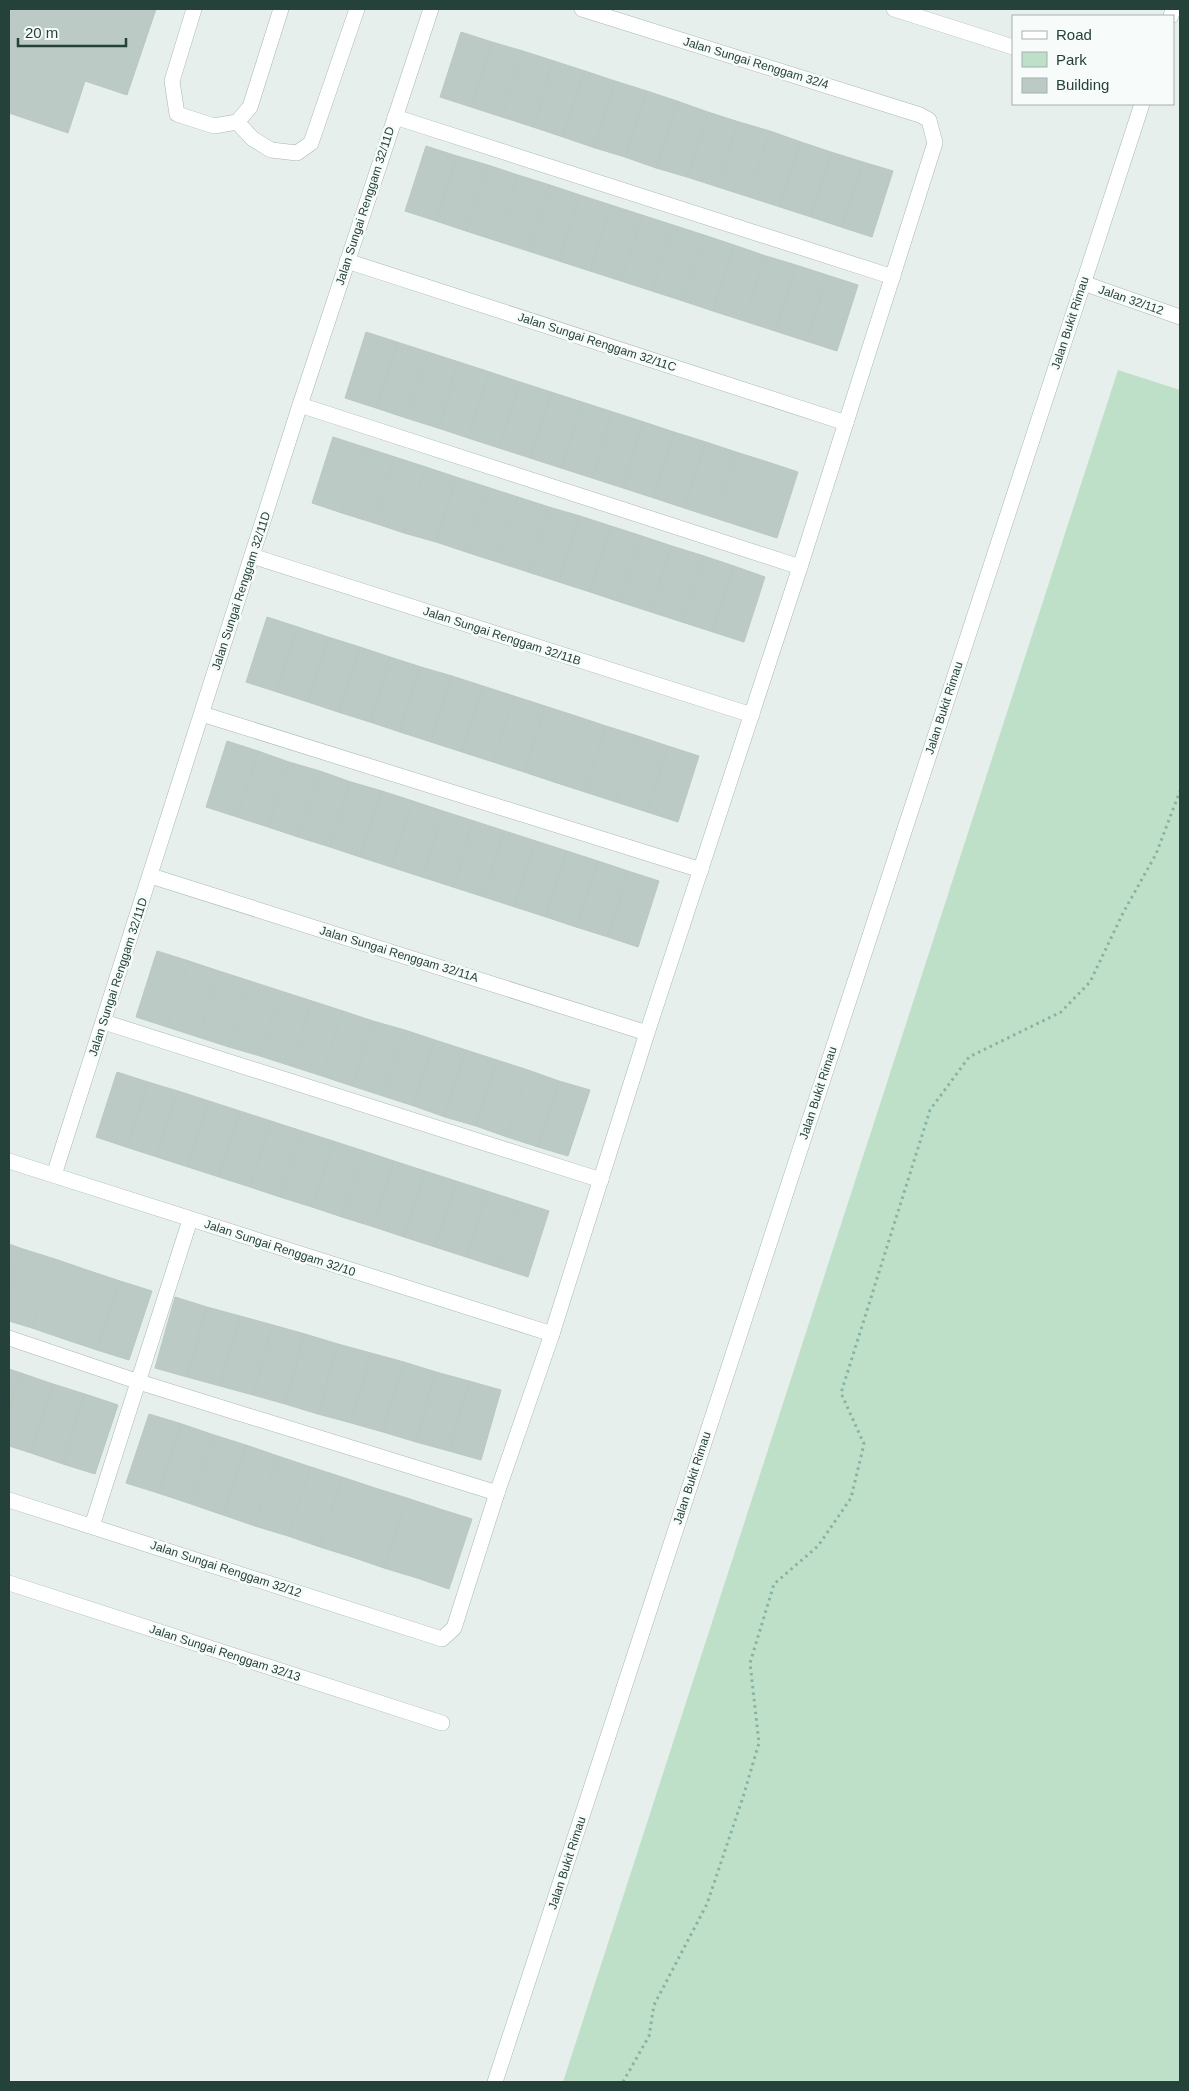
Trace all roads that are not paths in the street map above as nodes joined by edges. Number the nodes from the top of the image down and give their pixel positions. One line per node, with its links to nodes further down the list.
1 (194, 9): 10 (street)
2 (281, 9): 10 (street)
3 (357, 9): 10 (street)
4 (431, 9): 9 (street, Jalan Sungai Renggam 32/11D)
5 (582, 9): 12 (street, Jalan Sungai Renggam 32/4)
6 (894, 9): 7 (street)
7 (1012, 47)
8 (1142, 105): 13 (street, Jalan Bukit Rimau)
9 (395, 117): 11 (street, Jalan Sungai Renggam 32/11D); 12 (street)
10 (237, 122)
11 (347, 261): 15 (street, Jalan Sungai Renggam 32/11D); 16 (street, Jalan Sungai Renggam 32/11C)
12 (893, 277): 16 (street)
13 (1083, 283): 14 (street, Jalan 32/112); 37 (street, Jalan Bukit Rimau)
14 (1180, 317)
15 (300, 405): 17 (street, Jalan Sungai Renggam 32/11D); 18 (street)
16 (846, 422): 18 (street)
17 (252, 556): 19 (street, Jalan Sungai Renggam 32/11D); 20 (street, Jalan Sungai Renggam 32/11B)
18 (800, 567): 20 (street)
19 (202, 714): 21 (street); 22 (street, Jalan Sungai Renggam 32/11D)
20 (752, 715): 21 (street)
21 (701, 870): 24 (street)
22 (151, 876): 23 (street, Jalan Sungai Renggam 32/11D); 24 (street, Jalan Sungai Renggam 32/11A)
23 (104, 1022): 26 (street, Jalan Sungai Renggam 32/11D); 27 (street)
24 (647, 1032): 27 (street)
25 (9, 1161): 26 (street, Jalan Sungai Renggam 32/10)
26 (54, 1175): 28 (street, Jalan Sungai Renggam 32/10)
27 (601, 1180): 29 (street)
28 (190, 1220): 29 (street, Jalan Sungai Renggam 32/10); 31 (street)
29 (552, 1334): 32 (street)
30 (9, 1338): 31 (street)
31 (139, 1382): 32 (street); 34 (street)
32 (497, 1492): 34 (street, Jalan Sungai Renggam 32/12)
33 (9, 1500): 34 (street, Jalan Sungai Renggam 32/12)
34 (92, 1526)
35 (9, 1583): 36 (street, Jalan Sungai Renggam 32/13)
36 (442, 1723)
37 (495, 2082)

